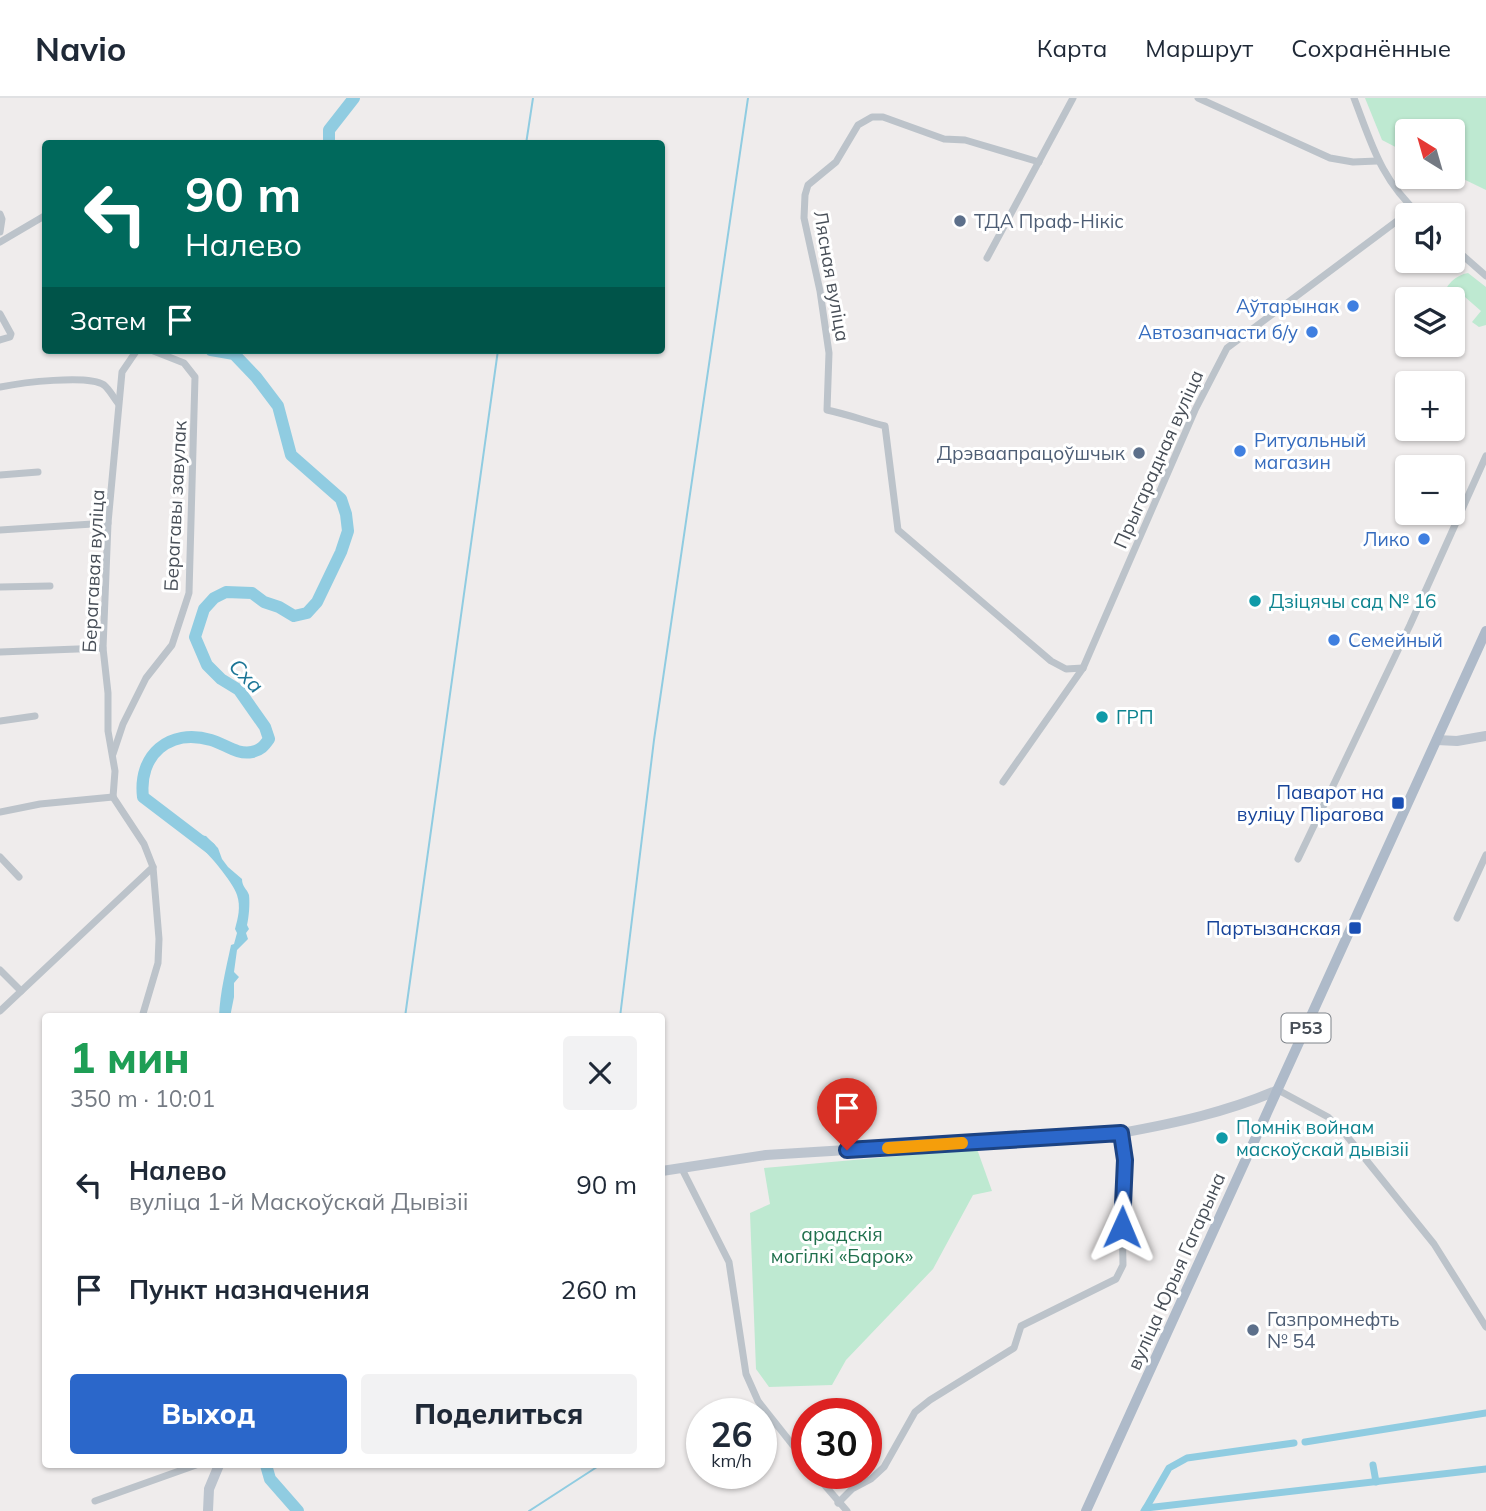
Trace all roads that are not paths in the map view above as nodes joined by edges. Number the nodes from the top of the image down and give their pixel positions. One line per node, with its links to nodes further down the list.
1 (1073, 98): 5 (street)
2 (1198, 98): 4 (street)
3 (1354, 98): 4 (street)
4 (1377, 161): 6 (street)
5 (1039, 162): 13 (street); 31 (street, Лясная вуліца)
6 (1408, 203)
7 (0, 214): 10 (street)
8 (42, 217): 11 (street)
9 (1395, 222): 31 (street, Прыгарадная вуліца)
10 (0, 232)
11 (0, 242)
12 (1465, 257): 14 (street)
13 (987, 258)
14 (1486, 276)
15 (0, 314): 16 (street)
16 (0, 340)
17 (134, 354): 20 (street, Берагавая вуліца)
18 (161, 354): 36 (street, Берагавы завулак)
19 (0, 387): 20 (street)
20 (118, 403): 24 (street, Берагавая вуліца)
21 (1486, 456): 42 (street)
22 (38, 472): 23 (street)
23 (0, 475)
24 (108, 523): 25 (street); 29 (street, Берагавая вуліца)
25 (0, 530)
26 (50, 586): 27 (street)
27 (0, 587)
28 (1486, 631): 35 (main road, Р53)
29 (103, 648): 30 (street); 36 (street, Берагавая вуліца)
30 (0, 652)
31 (1083, 668): 37 (street, Прыгарадная вуліца)
32 (35, 716): 33 (street)
33 (0, 721)
34 (1486, 736): 35 (street)
35 (1437, 740): 50 (main road, вуліца Юрыя Гагарына / Р53)
36 (113, 755): 38 (street, Берагавая вуліца)
37 (1003, 782)
38 (113, 797): 39 (street); 43 (street)
39 (0, 812)
40 (1486, 855): 45 (street)
41 (0, 857): 44 (street)
42 (1298, 859)
43 (153, 867): 47 (street); 49 (street)
44 (19, 877)
45 (1457, 918)
46 (0, 970): 47 (street)
47 (21, 991): 48 (street)
48 (0, 1011)
49 (143, 1013)
50 (1278, 1090): 51 (street); 54 (street); 63 (main road, вуліца Юрыя Гагарына / Р53)
51 (1121, 1133): 52 (street); 60 (street)
52 (682, 1169): 53 (street); 55 (street)
53 (665, 1171)
54 (1486, 1327)
55 (791, 1443)
56 (188, 1468): 59 (street)
57 (214, 1468): 61 (street)
58 (827, 1489): 60 (street)
59 (95, 1501)
60 (838, 1503): 62 (street)
61 (208, 1511)
62 (847, 1511)
63 (1086, 1511)

